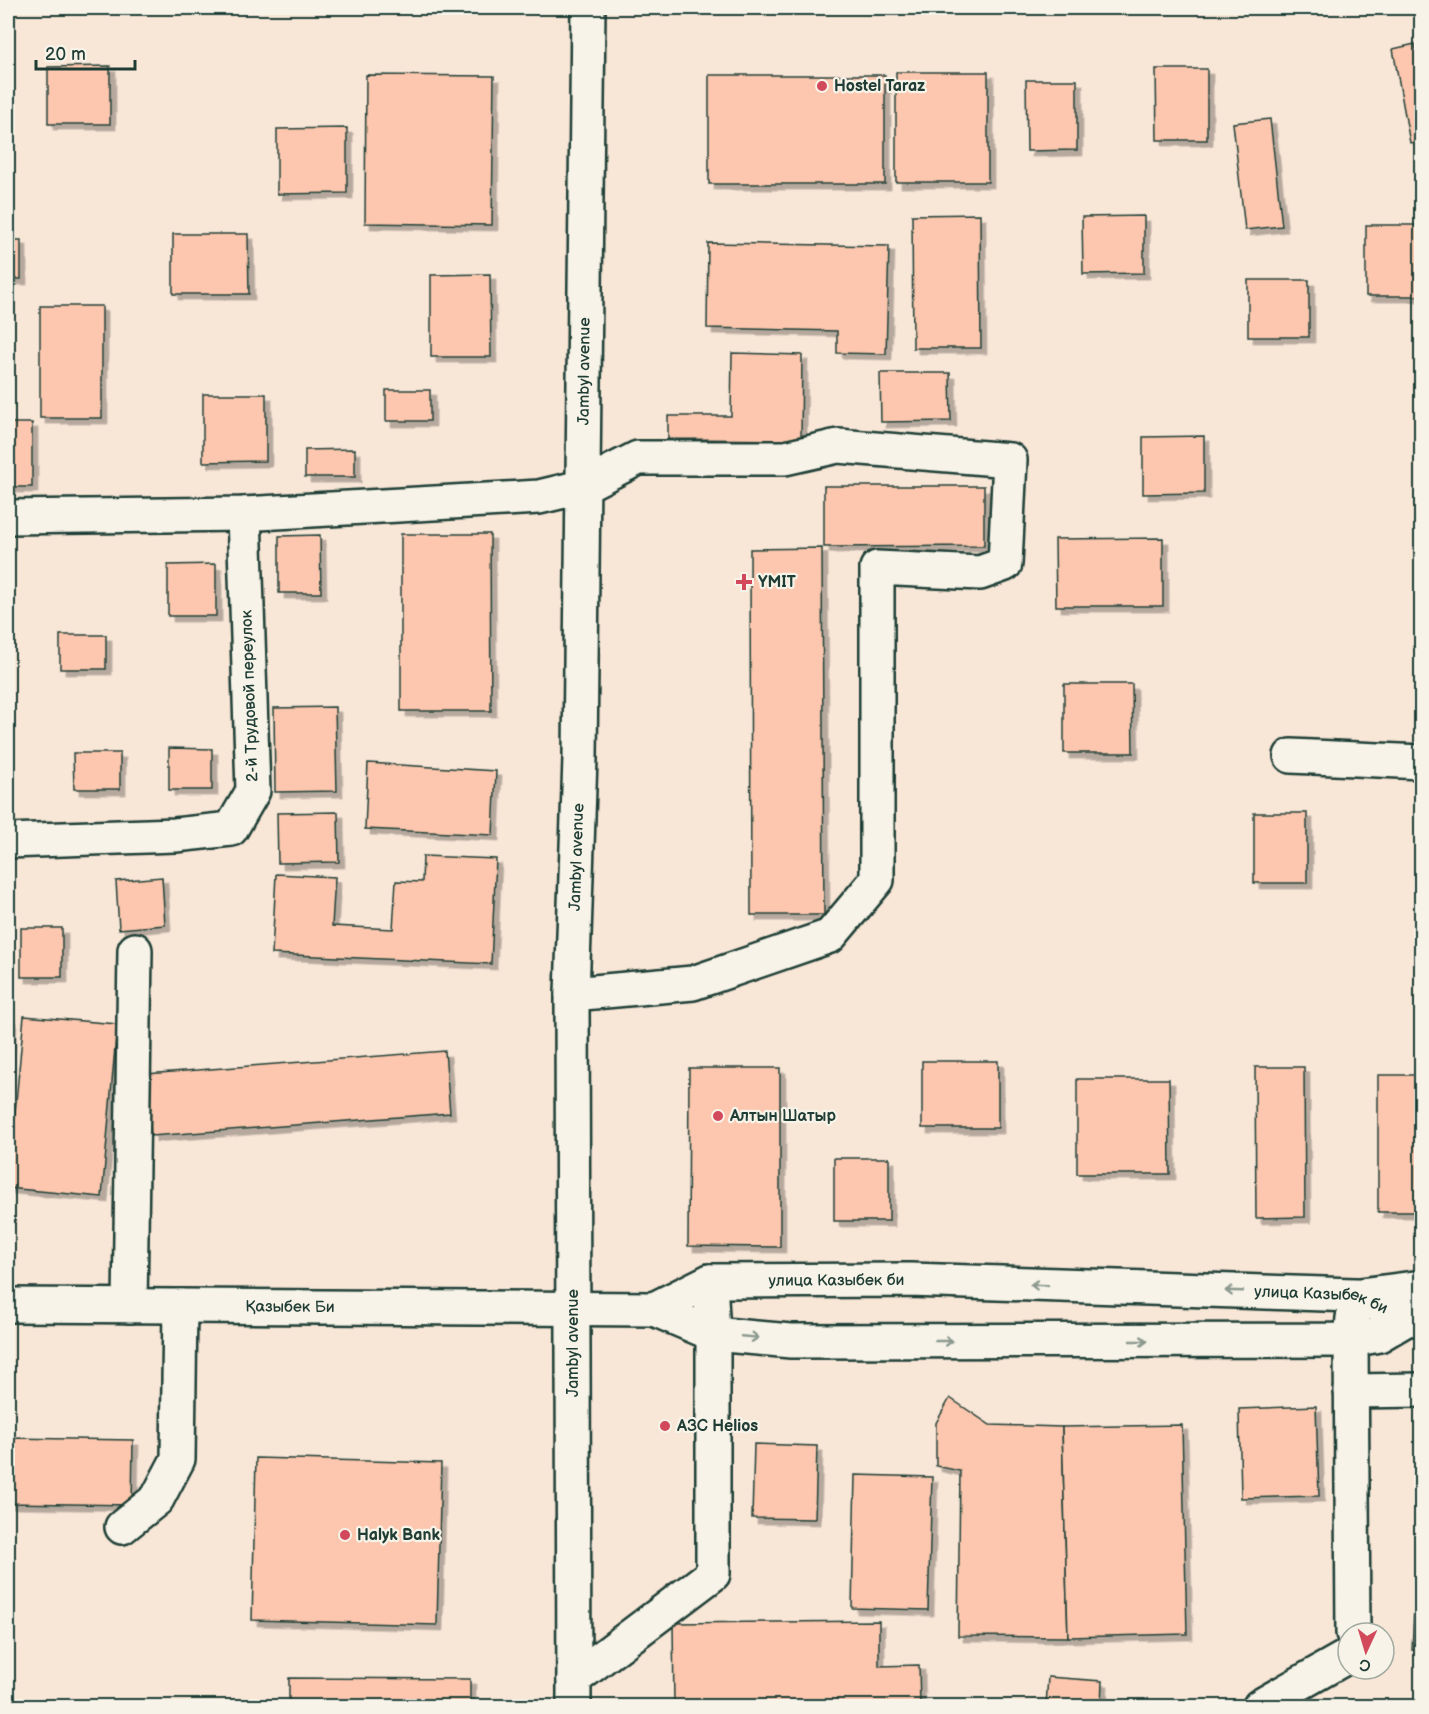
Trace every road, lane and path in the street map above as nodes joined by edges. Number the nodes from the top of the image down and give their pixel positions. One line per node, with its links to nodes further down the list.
1 (588, 8): 2 (street, Jambyl avenue)
2 (581, 487): 3 (street); 9 (street, Jambyl avenue); 9 (street)
3 (244, 514): 4 (street); 7 (street, 2-й Трудовой переулок)
4 (8, 517)
5 (1291, 756): 6 (street)
6 (1422, 762)
7 (8, 841)
8 (135, 950): 14 (street)
9 (572, 994): 16 (street, Jambyl avenue)
10 (710, 1281): 12 (street, улица Казыбек би, one-way to 10); 17 (street, улица Казыбек би); 19 (street)
11 (1422, 1287): 12 (street)
12 (1355, 1295): 18 (street, улица Казыбек би); 20 (street)
13 (8, 1305): 14 (street, Қазыбек Би)
14 (130, 1305): 15 (street, Қазыбек Би)
15 (180, 1306): 16 (street, Қазыбек Би); 23 (street)
16 (573, 1308): 17 (street, улица Казыбек би); 26 (street, Jambyl avenue)
17 (654, 1309): 19 (street, улица Казыбек би)
18 (1415, 1319): 20 (street, улица Казыбек би)
19 (713, 1334): 20 (street, улица Казыбек би, one-way to 20); 26 (street)
20 (1351, 1340): 22 (street)
21 (1422, 1390): 22 (street)
22 (1351, 1392): 24 (street)
23 (122, 1527)
24 (1353, 1621)
25 (1336, 1663): 27 (street)
26 (574, 1693)
27 (1260, 1707)

